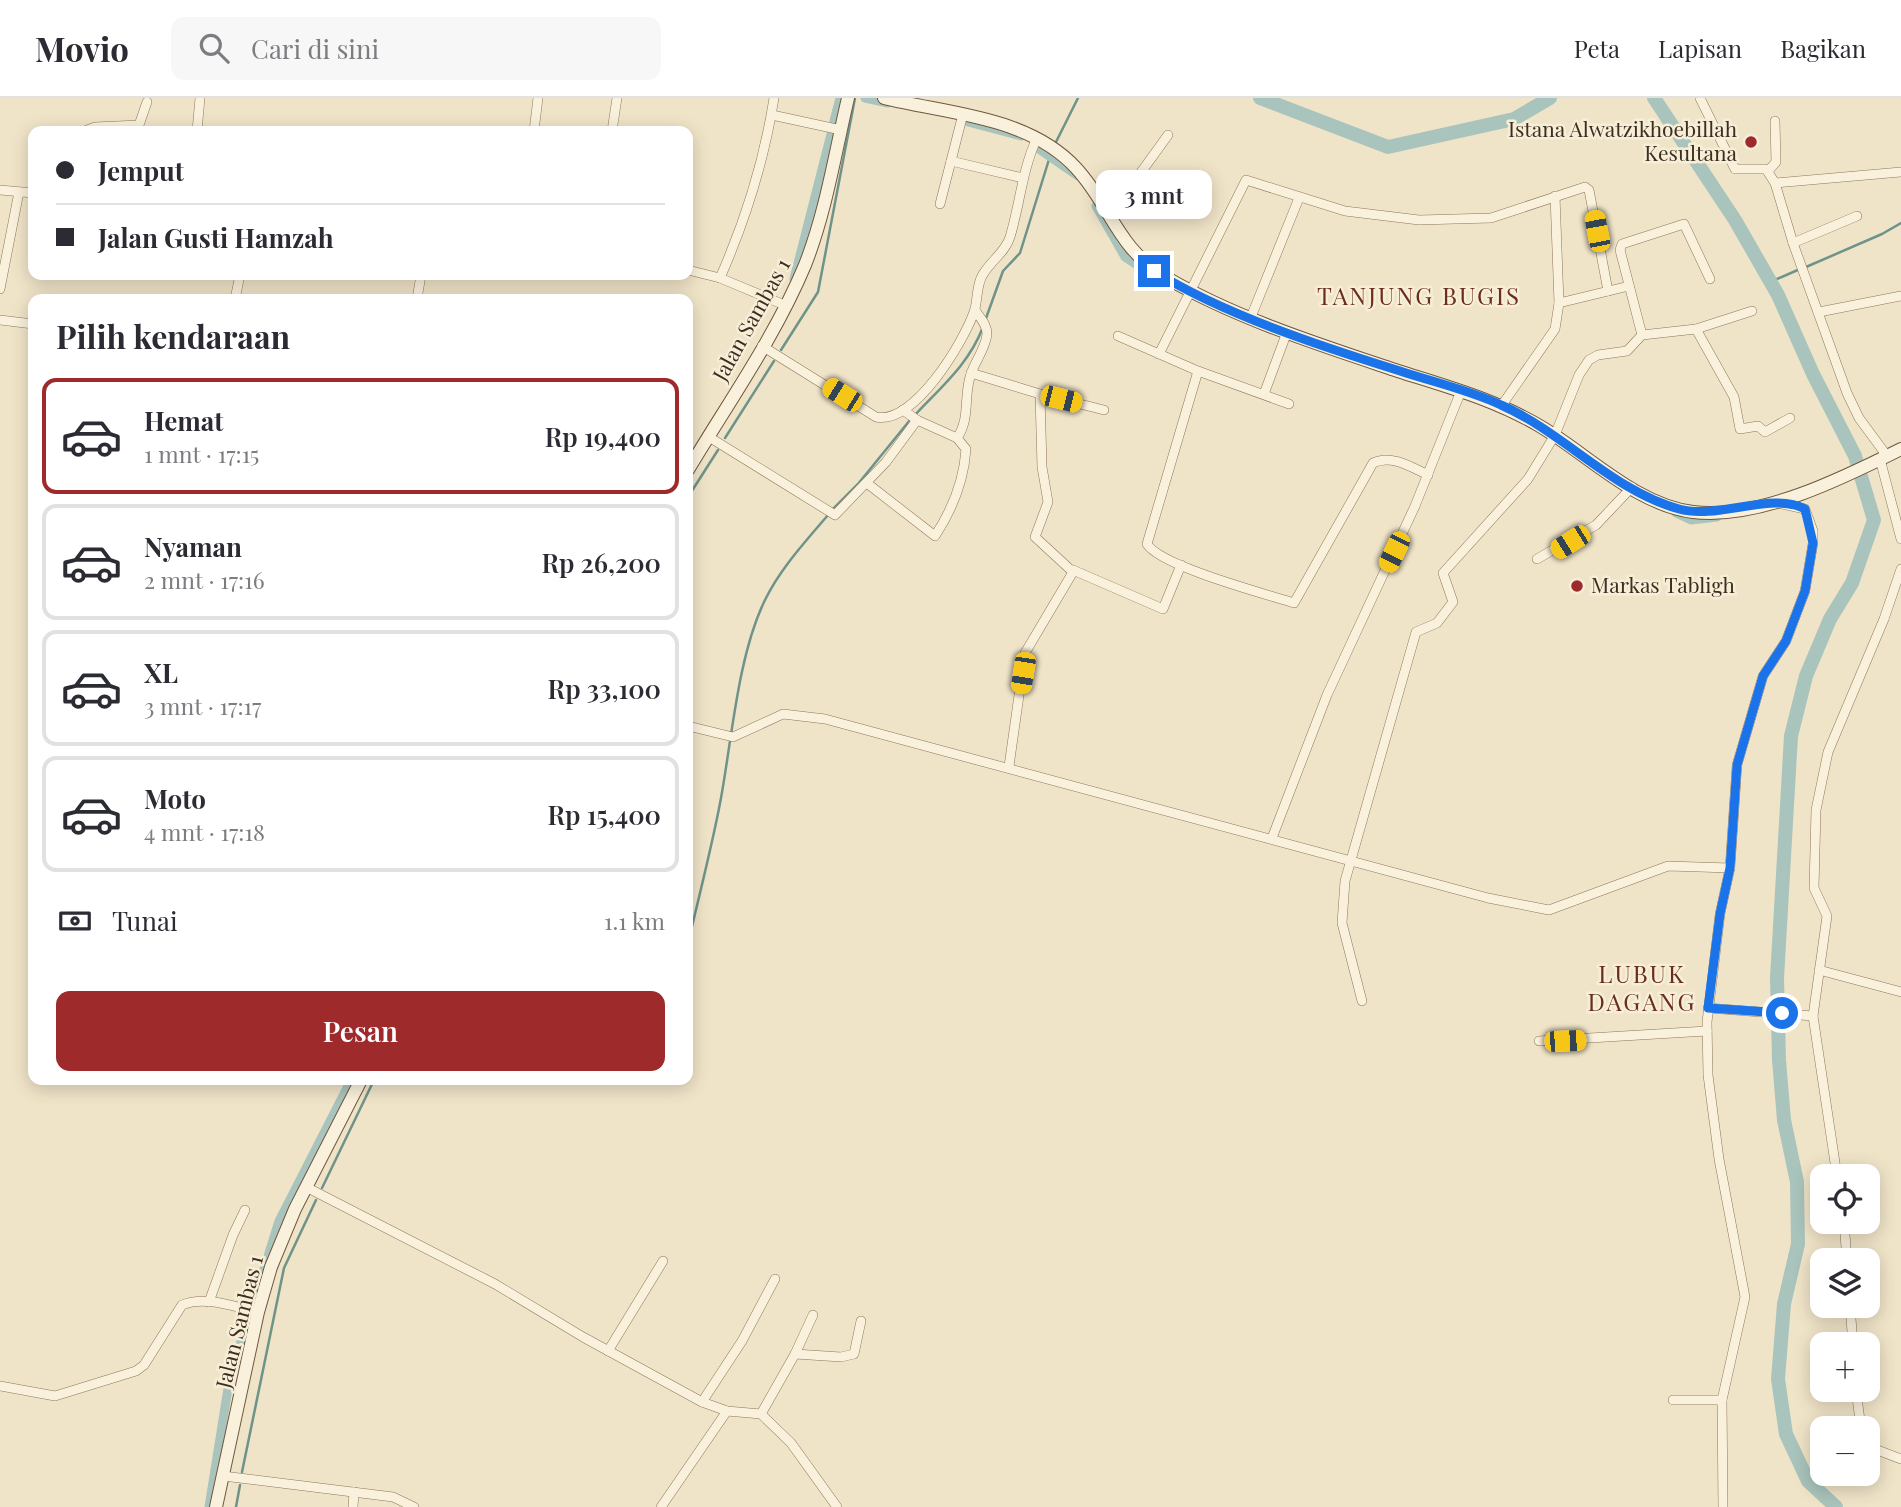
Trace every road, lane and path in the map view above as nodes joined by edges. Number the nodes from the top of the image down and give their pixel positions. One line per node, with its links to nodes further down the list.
1 (200, 98): 13 (street)
2 (538, 98): 14 (street)
3 (617, 98): 15 (street)
4 (774, 98): 10 (street)
5 (848, 98): 16 (street, Jalan Sambas 1)
6 (884, 98): 9 (street)
7 (1700, 98): 20 (street)
8 (147, 102): 12 (street)
9 (963, 114): 18 (street); 19 (street)
10 (772, 116): 16 (street); 34 (street)
11 (1775, 121): 20 (street)
12 (117, 126)
13 (197, 126)
14 (535, 126)
15 (613, 126)
16 (841, 130): 42 (street, Jalan Sambas 1)
17 (1168, 135): 30 (street)
18 (1040, 140): 22 (street); 30 (street)
19 (951, 161): 22 (street); 29 (street)
20 (1769, 170): 23 (street)
21 (1901, 172): 23 (street)
22 (1023, 178): 45 (street)
23 (1775, 183): 32 (street)
24 (0, 190): 25 (street)
25 (19, 192): 26 (street); 37 (street)
26 (28, 193)
27 (1555, 196): 28 (street); 38 (street); 41 (street)
28 (1298, 198): 39 (street); 46 (street)
29 (940, 204)
30 (1106, 213): 39 (street)
31 (1857, 216): 32 (street)
32 (1793, 243): 44 (street)
33 (693, 271): 34 (street)
34 (720, 278): 42 (street)
35 (1710, 279): 36 (street)
36 (1629, 286): 38 (street); 51 (street)
37 (0, 289)
38 (1608, 291): 41 (street)
39 (1192, 292): 46 (street); 54 (street)
40 (1901, 296): 44 (street)
41 (1559, 303): 61 (street)
42 (787, 306): 53 (street, Jalan Sambas 1)
43 (1752, 311): 49 (street)
44 (1819, 312): 69 (street)
45 (977, 313): 56 (street); 63 (street)
46 (1251, 317): 50 (street)
47 (0, 320): 48 (street)
48 (28, 323)
49 (1696, 329): 51 (street); 64 (street)
50 (1287, 332): 57 (street); 59 (street)
51 (1642, 335): 65 (street)
52 (1118, 336): 54 (street)
53 (762, 346): 63 (street); 66 (street, Jalan Sambas 1)
54 (1159, 354): 55 (street)
55 (1198, 371): 59 (street); 77 (street)
56 (971, 373): 58 (street); 67 (street)
57 (1461, 391): 61 (street); 71 (street)
58 (1040, 394): 62 (street); 79 (street)
59 (1264, 394): 60 (street)
60 (1289, 404)
61 (1502, 405): 65 (street)
62 (1104, 410)
63 (910, 415): 67 (street); 72 (street)
64 (1790, 418)
65 (1555, 435): 73 (street); 83 (street)
66 (709, 437): 70 (street, Jalan Sambas 1); 72 (street)
67 (957, 438): 72 (street)
68 (1901, 449): 69 (street)
69 (1881, 458): 74 (street); 75 (street)
70 (693, 462)
71 (1428, 475): 77 (street); 82 (street)
72 (867, 484)
73 (1632, 487): 74 (street); 76 (street)
74 (1775, 503): 84 (street)
75 (1901, 539)
76 (1537, 559)
77 (1181, 565): 79 (street)
78 (1901, 569): 85 (street)
79 (1073, 570): 81 (street)
80 (693, 727): 81 (street)
81 (1009, 766): 82 (street)
82 (1272, 838): 83 (street)
83 (1350, 859): 84 (street); 87 (street)
84 (1730, 868): 88 (street)
85 (1819, 970): 86 (street); 89 (street)
86 (1901, 992)
87 (1362, 1001)
88 (1708, 1008): 89 (street); 90 (street)
89 (1808, 1016): 93 (street)
90 (1707, 1031): 91 (street); 106 (street)
91 (1539, 1041)
92 (358, 1085): 94 (street, Jalan Sambas 1)
93 (1835, 1164)
94 (306, 1187): 99 (street, Jalan Sambas 1); 102 (street)
95 (245, 1210): 98 (street)
96 (663, 1261): 102 (street)
97 (775, 1279): 107 (street)
98 (209, 1301): 99 (street); 104 (street)
99 (258, 1312): 112 (street, Jalan Sambas 1)
100 (813, 1315): 103 (street)
101 (861, 1321): 103 (street)
102 (608, 1351): 107 (street)
103 (795, 1354): 109 (street)
104 (0, 1386)
105 (1673, 1400): 106 (street)
106 (1721, 1400): 119 (street)
107 (702, 1402): 108 (street)
108 (727, 1411): 109 (street); 117 (street)
109 (761, 1414): 118 (street)
110 (1880, 1451): 111 (street)
111 (1901, 1459)
112 (223, 1476): 113 (street); 114 (street, Jalan Sambas 1)
113 (354, 1492): 115 (street); 116 (street)
114 (216, 1507)
115 (353, 1507)
116 (414, 1507)
117 (661, 1507)
118 (837, 1507)
119 (1723, 1507)

